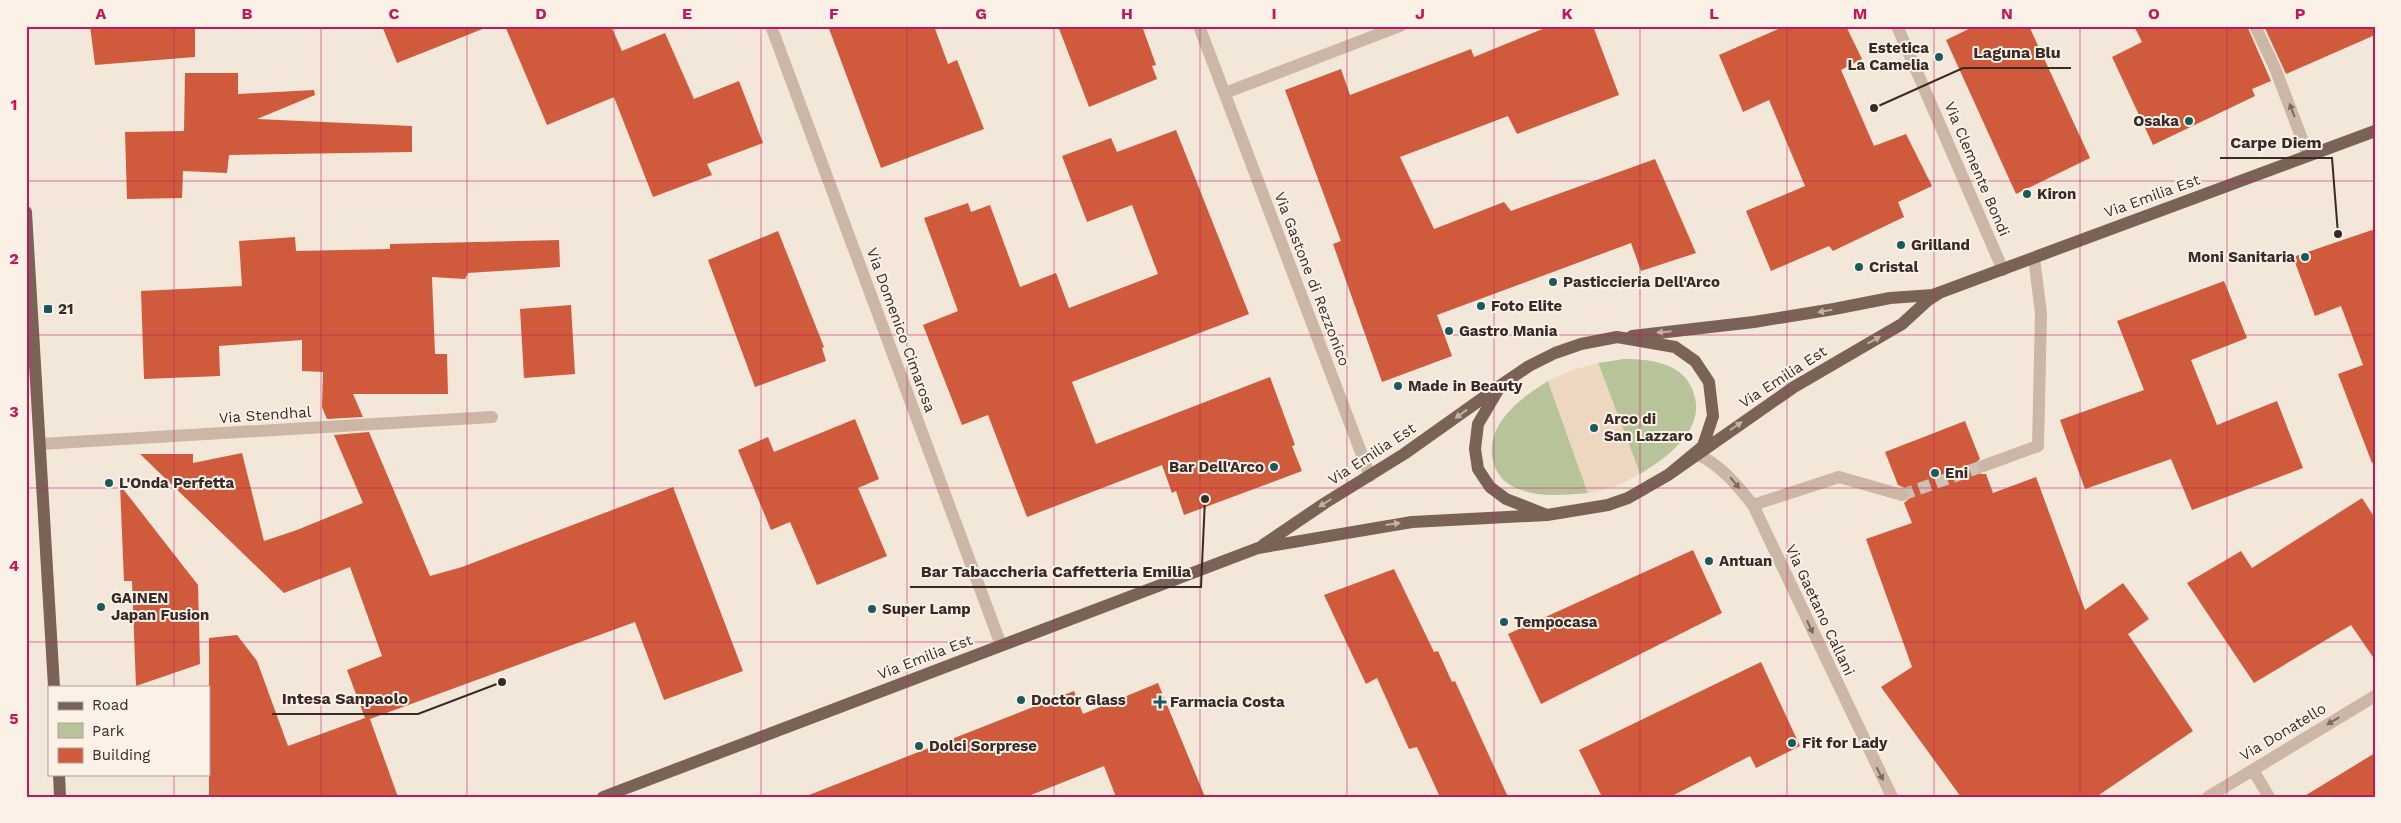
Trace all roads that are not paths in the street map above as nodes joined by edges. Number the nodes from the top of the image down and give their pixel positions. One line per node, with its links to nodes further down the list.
1 (771, 26): 25 (street, Via Domenico Cimarosa)
2 (1199, 26): 6 (street, Via Gastone di Rezzonico)
3 (1400, 26): 6 (street)
4 (1897, 26): 11 (street, Via Clemente Bondi)
5 (2255, 26): 8 (street, one-way to 5)
6 (1224, 93): 20 (street, Via Gastone di Rezzonico)
7 (2375, 131): 8 (main road, Via Emilia Est)
8 (2308, 156): 10 (main road, Via Emilia Est)
9 (26, 212): 16 (main road)
10 (2034, 258): 11 (main road, Via Emilia Est); 18 (street)
11 (2003, 270): 12 (main road, Via Emilia Est)
12 (1941, 292): 13 (main road, Via Emilia Est, one-way to 13); 17 (main road, Via Emilia Est, one-way to 12)
13 (1617, 337): 14 (main road, Via Emilia Est); 19 (main road, Via Emilia Est)
14 (1501, 385): 20 (main road, Via Emilia Est, one-way to 20); 23 (main road, Via Emilia Est)
15 (492, 417): 16 (street, Via Stendhal)
16 (40, 444): 26 (main road)
17 (1697, 454): 19 (main road, Via Emilia Est); 22 (street, Via Gaetano Callani, one-way to 22)
18 (1983, 466)
19 (1668, 475): 23 (main road, Via Emilia Est)
20 (1370, 476): 24 (main road, Via Emilia Est, one-way to 24)
21 (1902, 496): 22 (street)
22 (1753, 505): 32 (street, Via Gaetano Callani, one-way to 32)
23 (1547, 516): 24 (main road, Via Emilia Est, one-way to 23)
24 (1258, 548): 25 (main road, Via Emilia Est)
25 (1001, 646): 31 (main road, Via Emilia Est)
26 (54, 686)
27 (2375, 696): 28 (street, Via Donatello, one-way to 28)
28 (2253, 770): 33 (street, Via Donatello); 34 (street)
29 (59, 776): 30 (main road)
30 (60, 797)
31 (603, 797)
32 (1892, 797)
33 (2208, 797)
34 (2269, 797)

